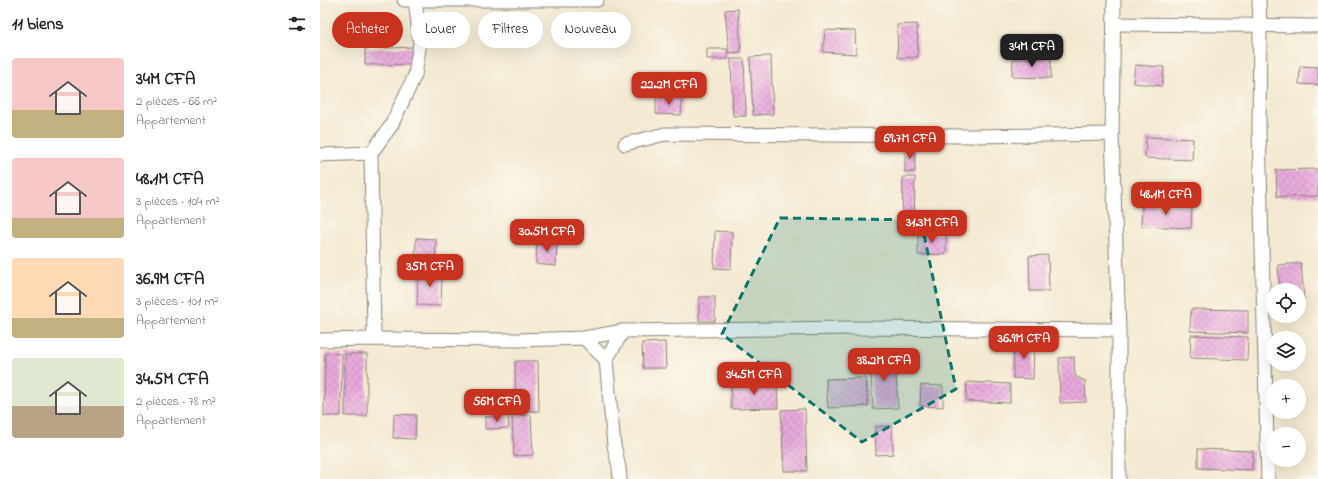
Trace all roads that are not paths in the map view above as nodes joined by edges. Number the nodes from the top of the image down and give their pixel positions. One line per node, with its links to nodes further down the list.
1 (411, 0): 2 (street); 10 (street)
2 (597, 0)
3 (1114, 0): 5 (street)
4 (1259, 0): 6 (street)
5 (1115, 24): 6 (street); 8 (street)
6 (1260, 25): 7 (street); 20 (street)
7 (1318, 26)
8 (1112, 134): 9 (street); 12 (street)
9 (625, 144)
10 (371, 153): 11 (street); 15 (street)
11 (320, 154)
12 (1119, 330): 13 (street); 19 (street)
13 (623, 331): 14 (street); 17 (street)
14 (584, 338): 15 (street); 17 (street)
15 (374, 339): 16 (street)
16 (320, 340)
17 (606, 360): 18 (street)
18 (620, 479)
19 (1118, 479)
20 (1268, 479)

